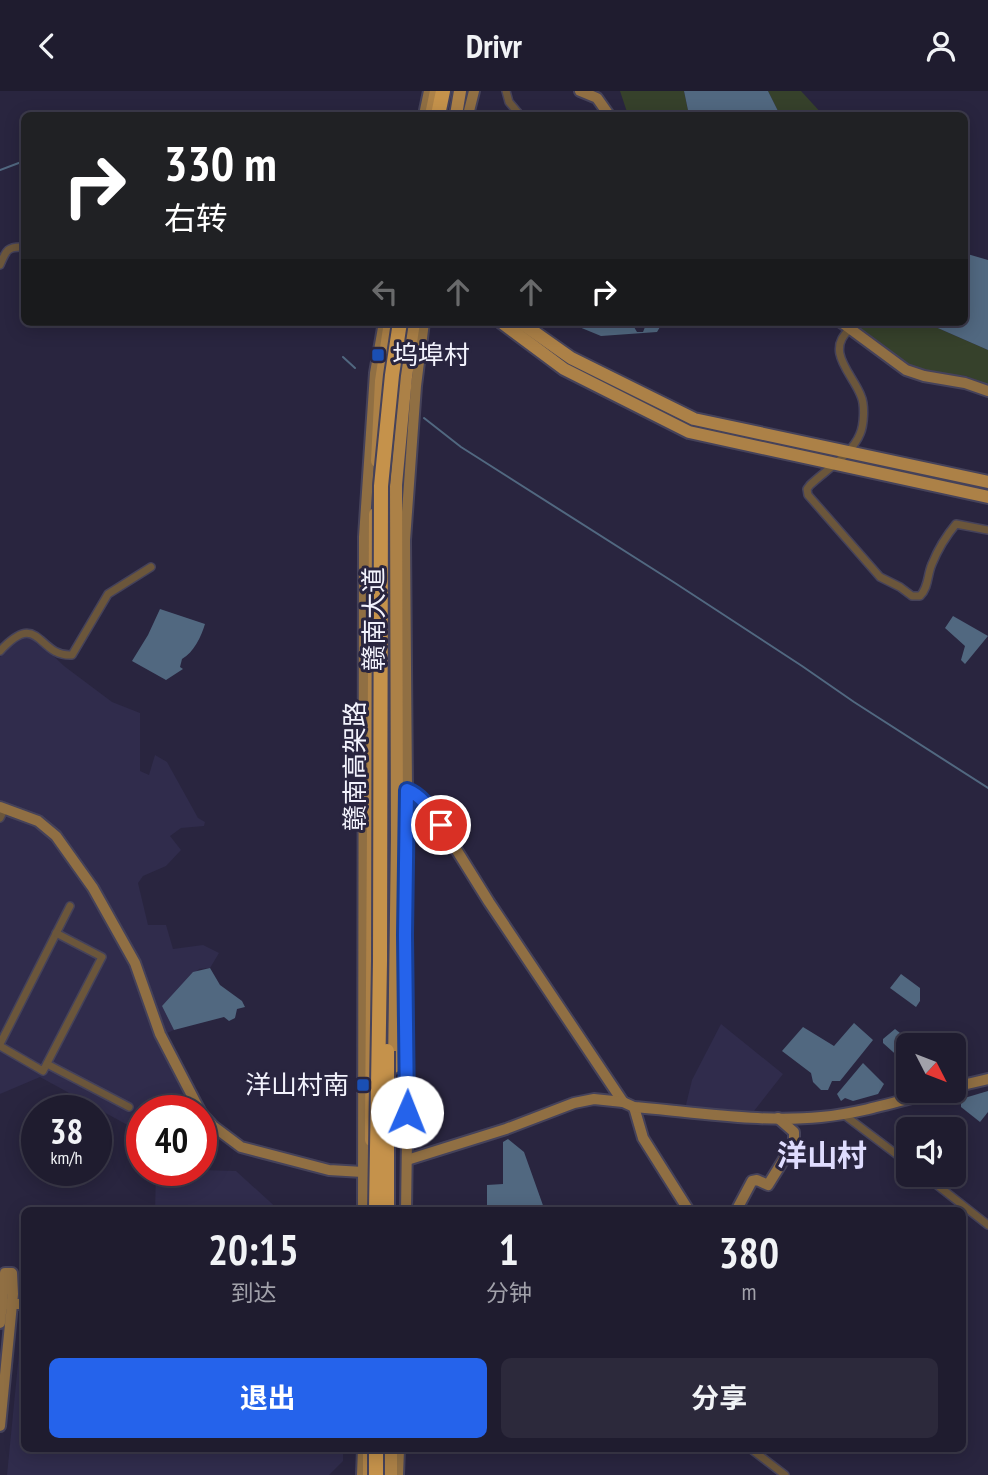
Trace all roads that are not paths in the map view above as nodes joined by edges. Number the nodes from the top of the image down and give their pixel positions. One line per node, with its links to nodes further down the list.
1 (429, 91): 9 (street)
2 (436, 91): 10 (main road)
3 (443, 91): 11 (highway)
4 (451, 91): 12 (highway)
5 (460, 91): 13 (main road)
6 (474, 91): 14 (street)
7 (506, 91): 15 (street)
8 (580, 91): 16 (street)
9 (425, 112)
10 (431, 112)
11 (439, 112)
12 (447, 112)
13 (456, 112)
14 (469, 112)
15 (518, 112)
16 (607, 112)
17 (21, 247): 18 (street)
18 (0, 265)
19 (383, 326): 58 (street)
20 (389, 326): 40 (main road, 赣南大道)
21 (399, 326): 63 (highway, 赣南高架路, bridge)
22 (407, 326): 64 (highway, 赣南高架路, bridge)
23 (414, 326): 39 (main road, 赣南大道)
24 (424, 326): 37 (street)
25 (506, 326): 31 (main road)
26 (526, 326): 30 (main road)
27 (845, 326): 30 (street)
28 (846, 326): 29 (street)
29 (988, 391)
30 (847, 452): 31 (street); 32 (main road)
31 (834, 463): 33 (main road); 34 (street)
32 (988, 482)
33 (988, 497)
34 (988, 530)
35 (150, 567): 36 (street)
36 (0, 651)
37 (407, 790): 52 (street); 57 (street)
38 (2, 811): 49 (street)
39 (397, 837): 40 (main road); 43 (main road, 赣南大道)
40 (372, 839): 42 (main road, 赣南大道)
41 (70, 906): 44 (street)
42 (372, 908): 43 (main road); 58 (main road, 赣南大道)
43 (395, 908): 59 (main road, 赣南大道)
44 (55, 933): 45 (street); 46 (street)
45 (0, 1045): 46 (street)
46 (47, 1064): 51 (street)
47 (988, 1079): 48 (street)
48 (966, 1084)
49 (192, 1095)
50 (896, 1101): 53 (street)
51 (126, 1105)
52 (628, 1105): 54 (street); 57 (street); 67 (street)
53 (843, 1114): 54 (street); 56 (street)
54 (778, 1118): 68 (street)
55 (217, 1129): 58 (street)
56 (896, 1154)
57 (407, 1160): 66 (street)
58 (367, 1173): 59 (main road); 61 (street); 62 (main road, 赣南大道)
59 (392, 1174): 65 (main road, 赣南大道)
60 (939, 1187): 69 (street)
61 (363, 1207)
62 (373, 1207)
63 (374, 1207)
64 (387, 1207)
65 (394, 1207)
66 (406, 1207)
67 (687, 1207)
68 (738, 1207)
69 (964, 1207)
70 (966, 1208): 71 (street)
71 (988, 1226)
72 (8, 1298): 73 (street); 74 (street)
73 (0, 1323)
74 (0, 1426)
75 (365, 1452): 82 (street)
76 (370, 1452): 82 (main road)
77 (376, 1452): 82 (highway, bridge)
78 (384, 1452): 82 (highway)
79 (390, 1452): 82 (main road)
80 (397, 1452): 82 (street)
81 (755, 1452): 83 (street)
82 (380, 1475)
83 (785, 1475)

